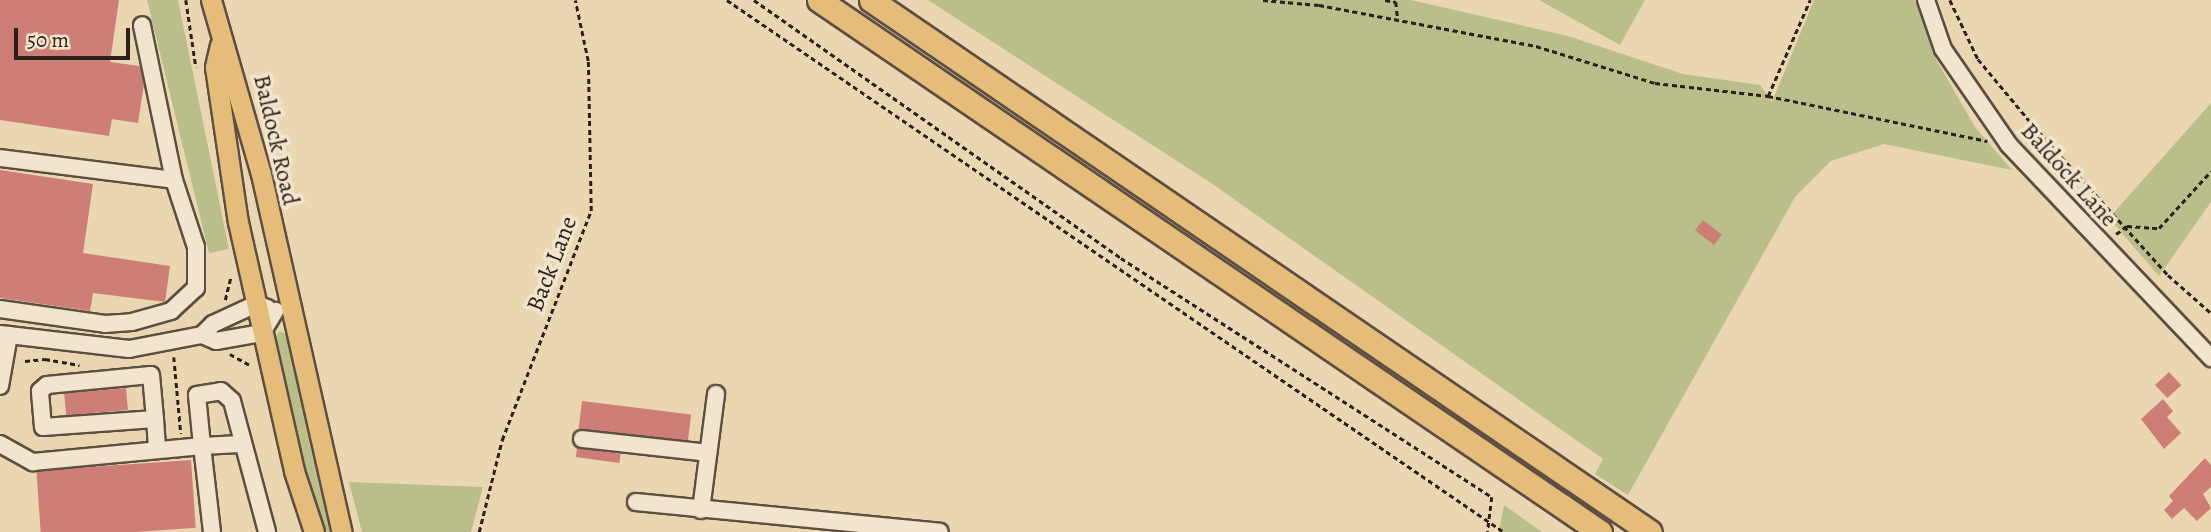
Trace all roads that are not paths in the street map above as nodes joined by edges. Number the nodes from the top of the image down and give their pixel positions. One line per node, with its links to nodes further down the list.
1 (211, 0): 6 (main road)
2 (819, 0): 34 (highway)
3 (871, 0): 35 (highway)
4 (1926, 0): 17 (street, Baldock Lane)
5 (142, 25): 8 (street)
6 (220, 45): 9 (main road, Baldock Road); 11 (main road, Baldock Road)
7 (0, 158): 8 (street)
8 (174, 180): 12 (street)
9 (256, 304): 11 (street); 13 (main road, Baldock Road); 15 (street)
10 (0, 309): 12 (street)
11 (282, 309): 13 (street); 32 (main road, Baldock Road)
12 (81, 321): 16 (street)
13 (262, 333): 15 (street); 31 (main road, Baldock Road)
14 (4, 335): 16 (street); 18 (street)
15 (202, 335): 16 (street)
16 (77, 346)
17 (2211, 358)
18 (0, 386)
19 (716, 394): 26 (street)
20 (155, 419): 20 (street); 25 (street)
21 (582, 439): 26 (street)
22 (0, 444): 25 (street)
23 (240, 444): 24 (street); 24 (street); 30 (street)
24 (202, 446): 25 (street); 29 (street)
25 (157, 450)
26 (708, 453): 28 (street)
27 (636, 502): 28 (street)
28 (701, 510): 33 (street)
29 (212, 532)
30 (267, 532)
31 (314, 532)
32 (342, 532)
33 (940, 532)
34 (1600, 532)
35 (1650, 532)

